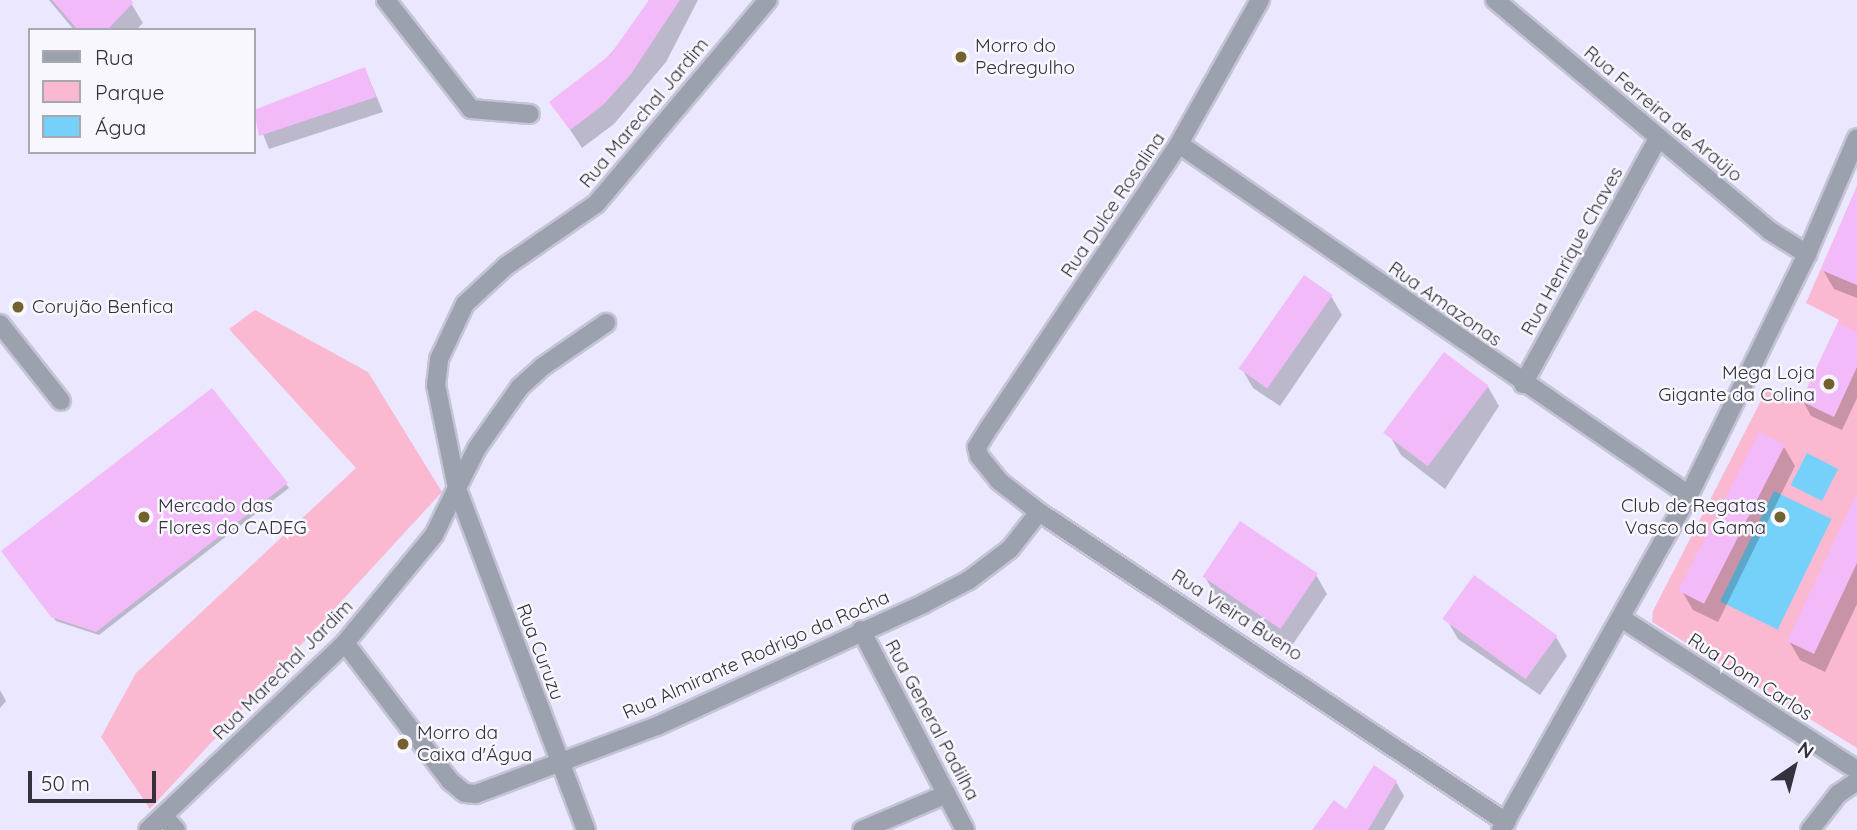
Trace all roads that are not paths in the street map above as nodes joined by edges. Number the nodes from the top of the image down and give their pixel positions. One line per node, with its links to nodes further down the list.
1 (386, 0): 5 (street)
2 (768, 0): 15 (street, Rua Marechal Jardim)
3 (1260, 0): 8 (street, Rua Dulce Rosalina)
4 (1495, 0): 6 (street, Rua Ferreira de Araújo)
5 (530, 114)
6 (1658, 138): 9 (street, Rua Ferreira de Araújo); 12 (street, Rua Henrique Chaves)
7 (1857, 138): 9 (street)
8 (1179, 144): 12 (street, Rua Amazonas); 14 (street, Rua Dulce Rosalina)
9 (1807, 254): 16 (street)
10 (606, 323): 15 (street)
11 (0, 324): 13 (street)
12 (1523, 384): 16 (street, Rua Amazonas)
13 (61, 401)
14 (990, 426): 17 (street, Rua Vieira Bueno)
15 (457, 488): 20 (street, Rua Marechal Jardim); 21 (street, Rua Curuzu)
16 (1689, 495): 18 (street)
17 (1039, 512): 19 (street, Rua Almirante Rodrigo da Rocha); 26 (street, Rua Vieira Bueno)
18 (1621, 618): 22 (street, Rua Dom Carlos); 26 (street)
19 (861, 630): 21 (street, Rua Almirante Rodrigo da Rocha); 24 (street, Rua General Padilha)
20 (345, 643): 21 (street, Rua Almirante Rodrigo da Rocha); 25 (street, Rua Marechal Jardim)
21 (559, 762): 29 (street, Rua Curuzu)
22 (1857, 770)
23 (1857, 781): 32 (street)
24 (947, 794): 30 (street); 31 (street, Rua General Padilha)
25 (163, 816): 27 (street, Rua Marechal Jardim); 28 (street)
26 (1504, 826)
27 (148, 830)
28 (176, 830)
29 (586, 830)
30 (862, 830)
31 (965, 830)
32 (1810, 830)

